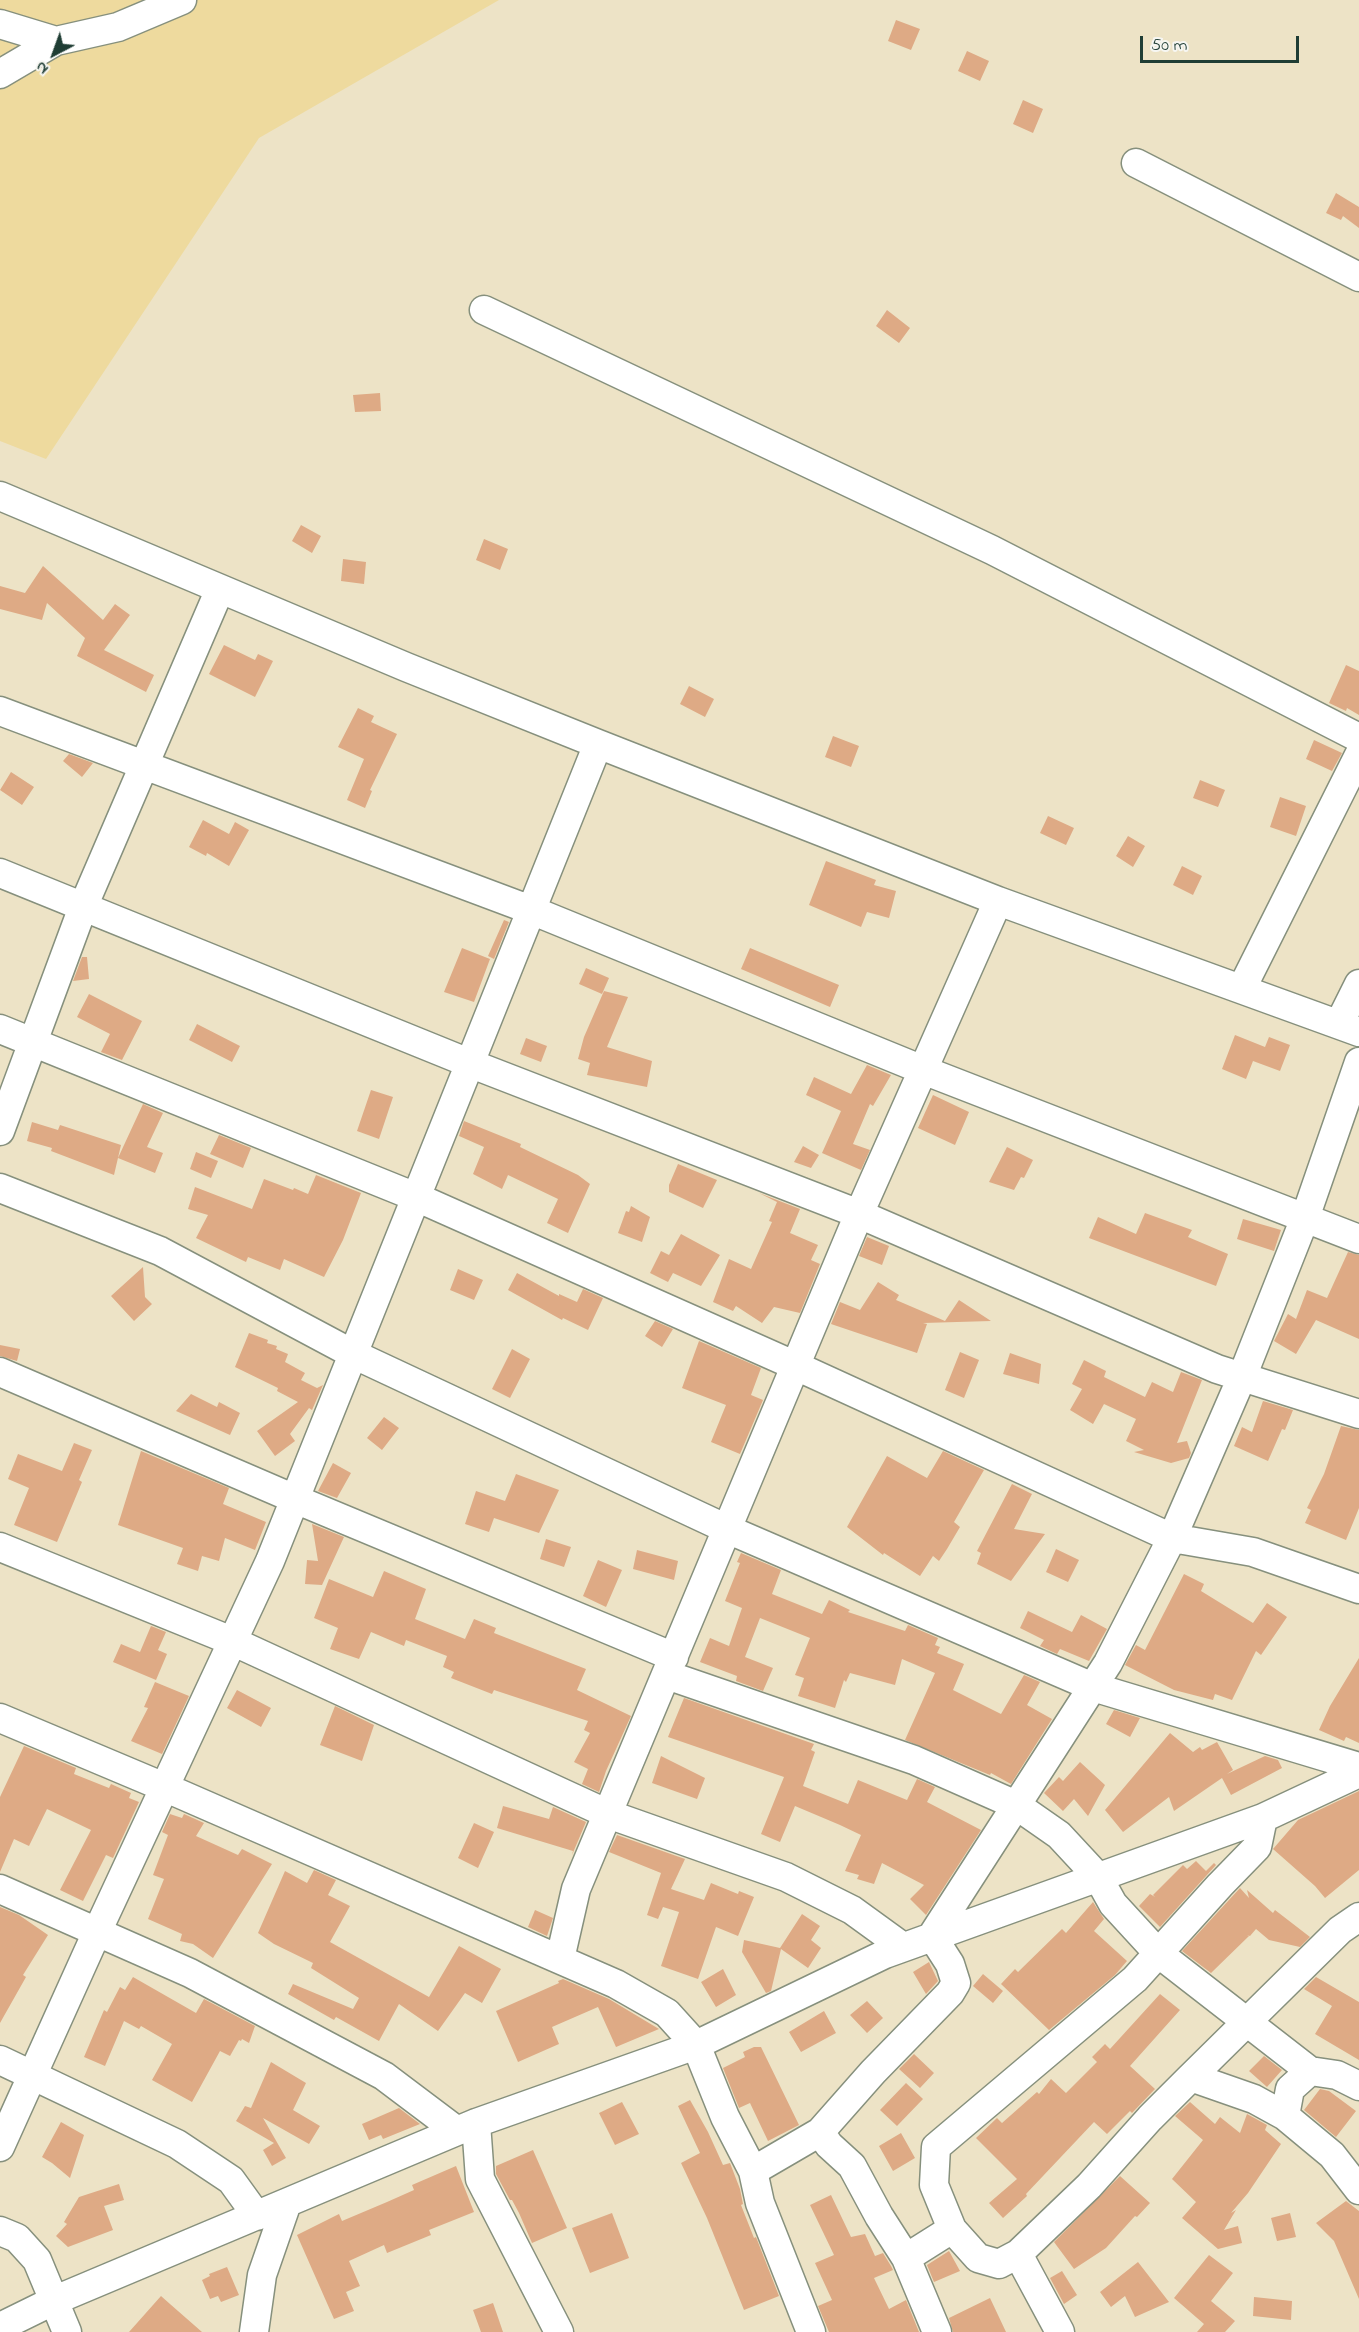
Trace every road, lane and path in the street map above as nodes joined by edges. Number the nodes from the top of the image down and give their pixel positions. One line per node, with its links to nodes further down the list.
1 (182, 0): 3 (street)
2 (0, 24): 3 (street)
3 (56, 41): 4 (street)
4 (0, 74)
5 (1136, 164): 6 (street)
6 (1359, 278)
7 (484, 310): 11 (street)
8 (0, 496): 9 (street)
9 (220, 589): 12 (street); 14 (street)
10 (0, 711): 14 (street)
11 (1359, 738)
12 (598, 744): 16 (street); 18 (street)
13 (1359, 755): 20 (street)
14 (144, 765): 17 (street); 18 (street)
15 (0, 873): 17 (street)
16 (998, 901): 20 (street); 26 (street)
17 (82, 907): 23 (street); 25 (street)
18 (531, 910): 25 (street); 26 (street)
19 (1359, 984): 21 (street)
20 (1242, 988): 21 (street)
21 (1349, 1028)
22 (0, 1029): 23 (street)
23 (34, 1041): 27 (street); 29 (street)
24 (1359, 1062): 31 (street)
25 (469, 1063): 29 (street); 30 (street)
26 (923, 1070): 30 (street); 31 (street)
27 (0, 1131)
28 (0, 1188): 33 (street)
29 (416, 1197): 33 (street); 34 (street)
30 (860, 1214): 34 (street); 36 (street)
31 (1305, 1218): 32 (street); 36 (street)
32 (1359, 1239)
33 (353, 1354): 38 (street); 39 (street)
34 (796, 1366): 39 (street); 40 (street)
35 (0, 1372): 38 (street)
36 (1242, 1377): 37 (street); 40 (street)
37 (1359, 1414)
38 (295, 1499): 43 (street); 44 (street)
39 (727, 1529): 44 (street); 45 (street)
40 (1172, 1538): 42 (street); 45 (street)
41 (0, 1547): 43 (street)
42 (1359, 1589)
43 (232, 1641): 49 (street); 51 (street)
44 (670, 1666): 50 (street); 51 (street)
45 (1093, 1687): 47 (street); 50 (street)
46 (0, 1718): 49 (street)
47 (1359, 1767)
48 (1359, 1773): 52 (street)
49 (164, 1787): 56 (street); 60 (street)
50 (1016, 1805): 53 (street); 57 (street)
51 (608, 1814): 58 (street); 60 (street)
52 (1263, 1818): 53 (street); 59 (street)
53 (1098, 1877): 57 (street); 59 (street)
54 (0, 1889): 56 (street)
55 (1359, 1917): 61 (street)
56 (96, 1932): 65 (street); 69 (street)
57 (932, 1936): 58 (street); 70 (street)
58 (903, 1947): 62 (street)
59 (1158, 1953): 61 (street); 76 (street)
60 (560, 1959): 62 (street)
61 (1248, 2022): 64 (street); 66 (street)
62 (696, 2044): 69 (street); 72 (street)
63 (0, 2060): 65 (street)
64 (1310, 2071): 67 (street); 68 (street)
65 (31, 2075): 71 (street); 75 (street)
66 (1191, 2078): 68 (street); 78 (street)
67 (1359, 2086)
68 (1285, 2116): 73 (street)
69 (467, 2127): 74 (street); 84 (street)
70 (820, 2132): 72 (street); 79 (street)
71 (0, 2147)
72 (753, 2171): 85 (street)
73 (1359, 2190)
74 (287, 2203): 75 (street); 83 (street)
75 (257, 2216): 80 (street)
76 (952, 2229): 78 (street); 79 (street)
77 (0, 2232): 80 (street)
78 (1018, 2254): 87 (street)
79 (906, 2258): 86 (street)
80 (53, 2301): 81 (street); 82 (street)
81 (0, 2327)
82 (67, 2332)
83 (254, 2332)
84 (559, 2332)
85 (811, 2332)
86 (937, 2332)
87 (1060, 2332)

